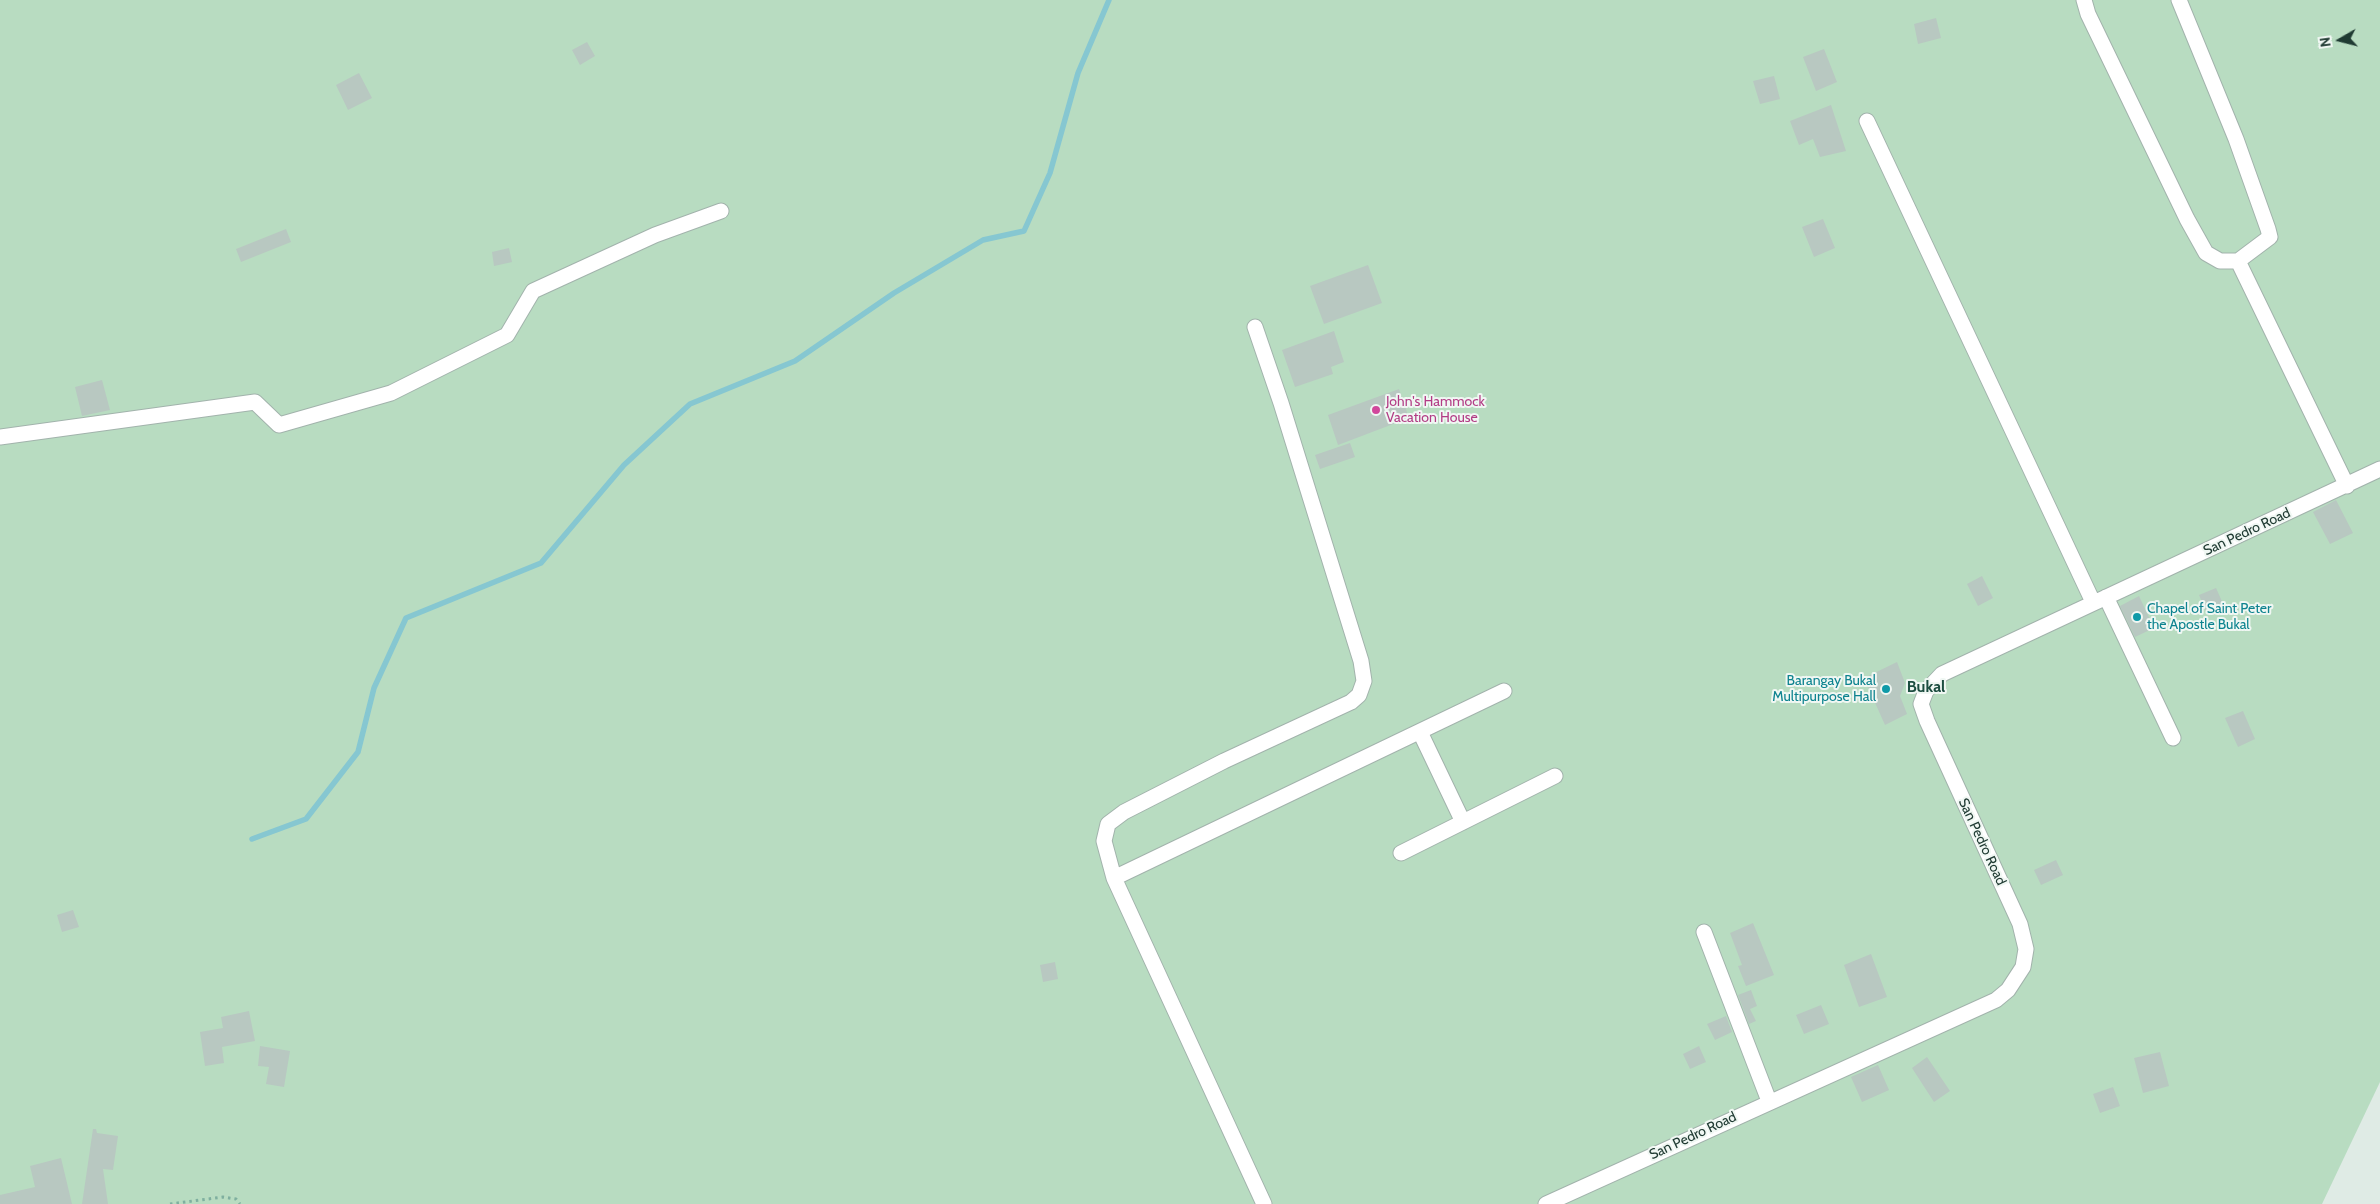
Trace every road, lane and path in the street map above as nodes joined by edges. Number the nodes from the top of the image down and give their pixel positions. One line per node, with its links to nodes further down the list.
1 (2084, 0): 5 (street)
2 (2179, 0): 5 (street)
3 (1867, 121): 10 (street)
4 (721, 211): 7 (street)
5 (2238, 262): 9 (street)
6 (1255, 327): 17 (street)
7 (0, 437)
8 (2380, 469): 9 (street, San Pedro Road)
9 (2347, 486): 10 (street, San Pedro Road)
10 (2099, 600): 13 (street); 19 (street, San Pedro Road)
11 (1504, 691): 12 (street)
12 (1420, 732): 15 (street); 17 (street)
13 (2173, 738)
14 (1555, 776): 15 (street)
15 (1463, 822): 16 (street)
16 (1401, 853)
17 (1114, 878): 22 (street)
18 (1704, 932): 19 (street)
19 (1769, 1101): 23 (street, San Pedro Road)
20 (170, 1204): 21 (path)
21 (240, 1204)
22 (1264, 1204)
23 (1546, 1204)

